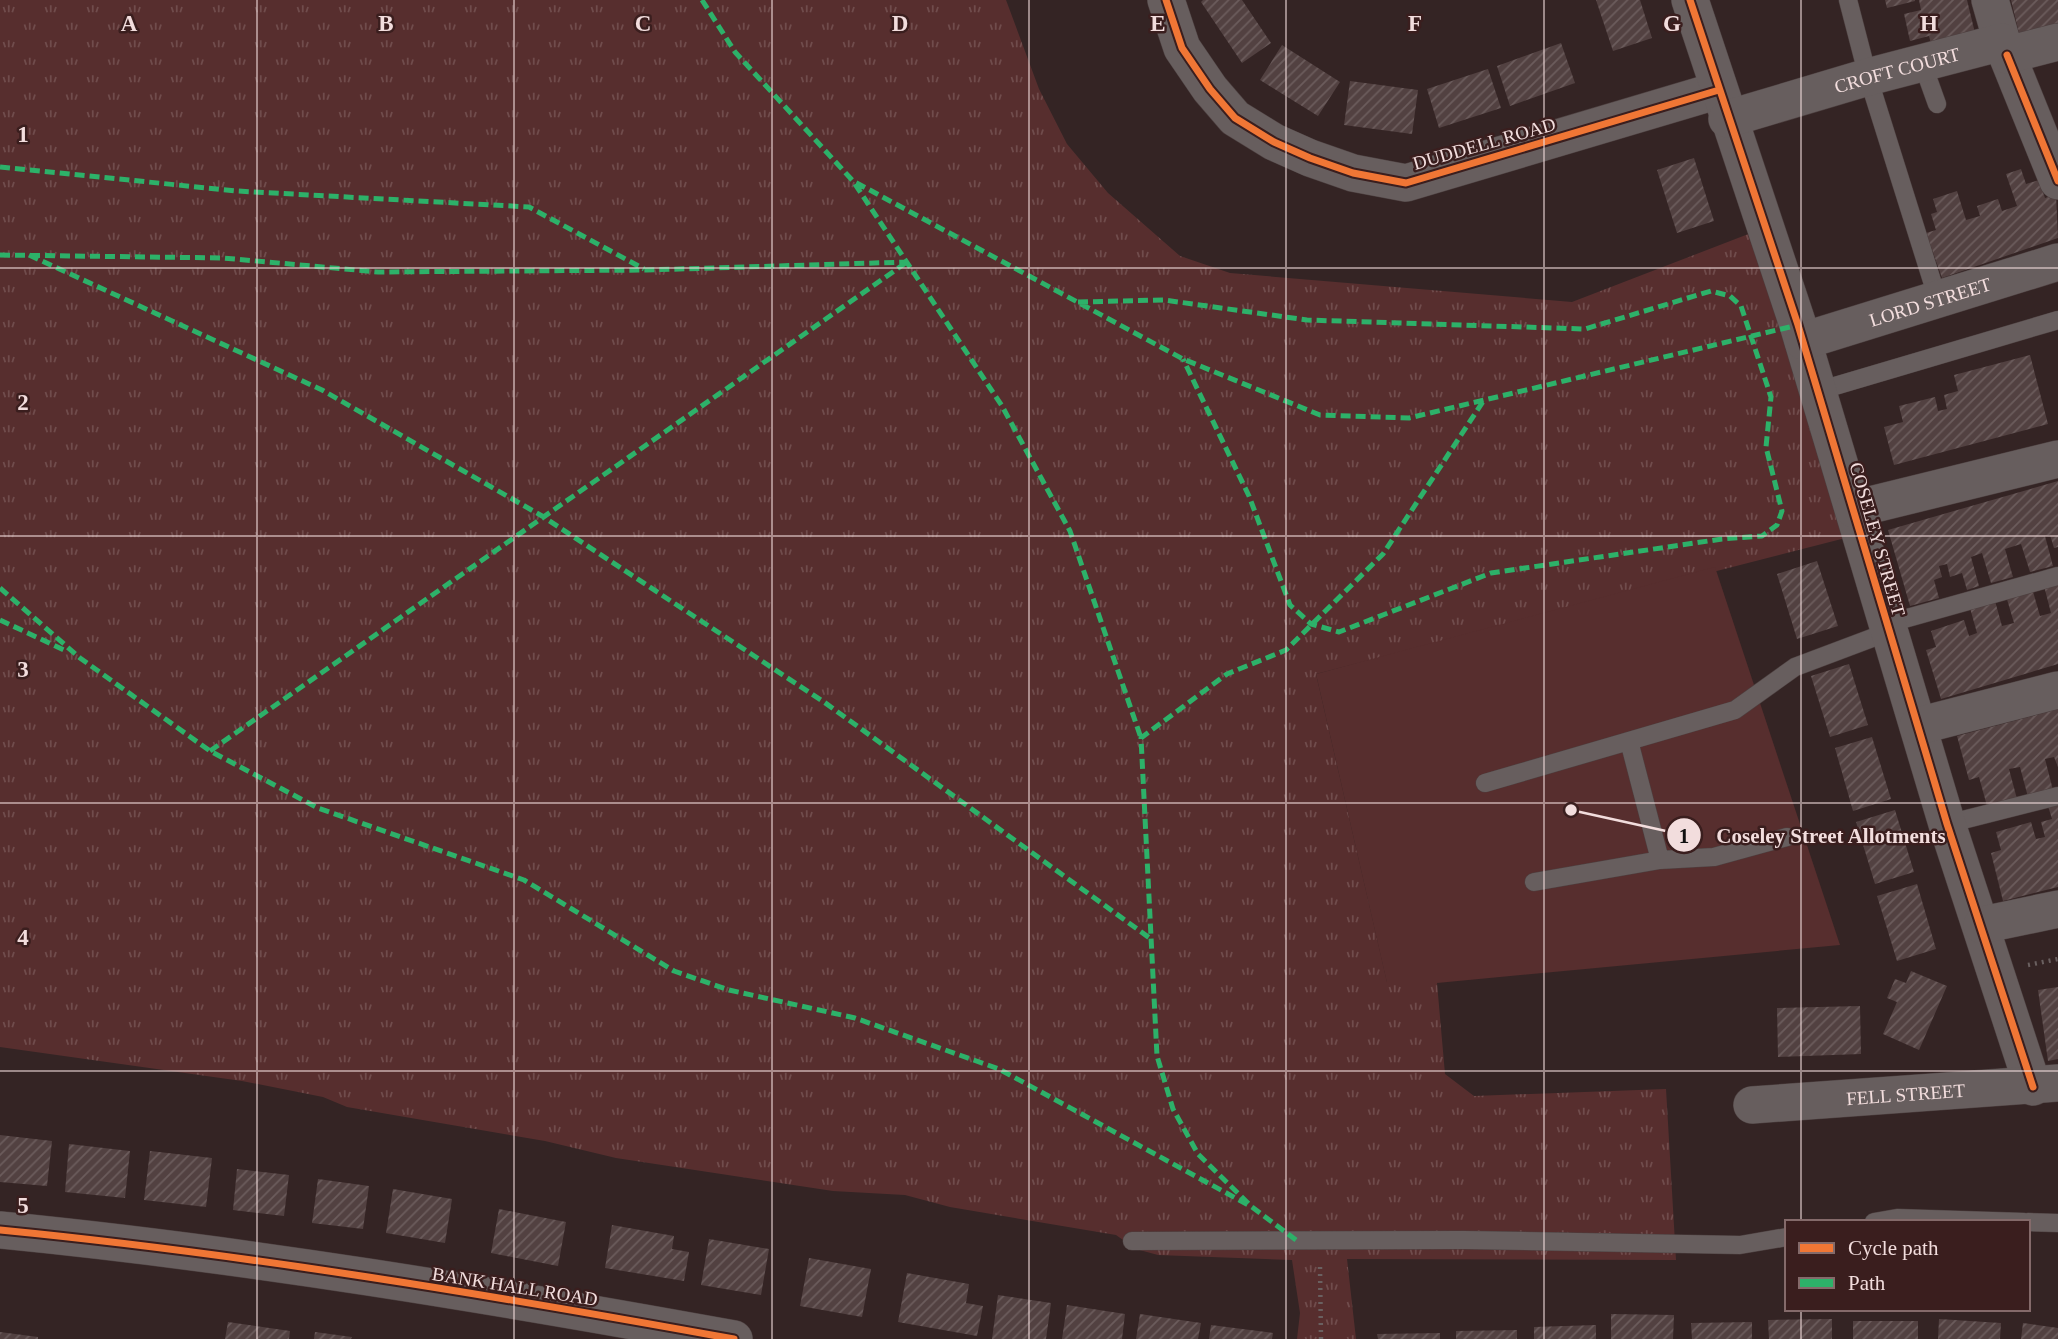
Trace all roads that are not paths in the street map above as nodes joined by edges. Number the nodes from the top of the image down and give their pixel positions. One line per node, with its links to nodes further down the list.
1 (1166, 0): 9 (street, DUDDELL ROAD)
2 (1690, 0): 9 (street, COSELEY STREET)
3 (1848, 0): 8 (lane)
4 (1990, 0): 6 (street)
5 (2058, 41): 6 (street, CROFT COURT)
6 (2004, 49): 7 (street, CROFT COURT); 11 (street)
7 (1923, 65): 8 (street, CROFT COURT); 10 (lane)
8 (1868, 77): 9 (street, CROFT COURT); 13 (lane)
9 (1723, 104): 15 (street, COSELEY STREET)
10 (1937, 104)
11 (2058, 181)
12 (2058, 262): 13 (street, LORD STREET)
13 (1938, 300): 15 (street, LORD STREET)
14 (2058, 320): 16 (lane)
15 (1803, 341): 16 (street, COSELEY STREET)
16 (1818, 391): 18 (street, COSELEY STREET)
17 (2058, 459): 18 (street)
18 (1854, 509): 20 (street, COSELEY STREET)
19 (2058, 576): 20 (lane)
20 (1887, 628): 22 (street, COSELEY STREET); 23 (lane)
21 (2058, 690): 22 (street)
22 (1918, 726): 26 (street, COSELEY STREET)
23 (1629, 741): 24 (lane); 28 (lane)
24 (1485, 783)
25 (2058, 796): 26 (lane)
26 (1947, 824): 31 (street, COSELEY STREET)
27 (1787, 836): 28 (lane)
28 (1660, 860): 29 (lane)
29 (1534, 882)
30 (2058, 909): 31 (street)
31 (1982, 925): 32 (street, COSELEY STREET)
32 (2045, 1085): 33 (street, FELL STREET)
33 (1752, 1105)
34 (1886, 1220): 35 (lane)
35 (1962, 1220)
36 (2030, 1222): 37 (lane)
37 (2058, 1223)
38 (0, 1230): 41 (street, BANK HALL ROAD)
39 (1785, 1237): 40 (lane)
40 (1132, 1241)
41 (579, 1325): 42 (street, BANK HALL ROAD)
42 (734, 1339)

